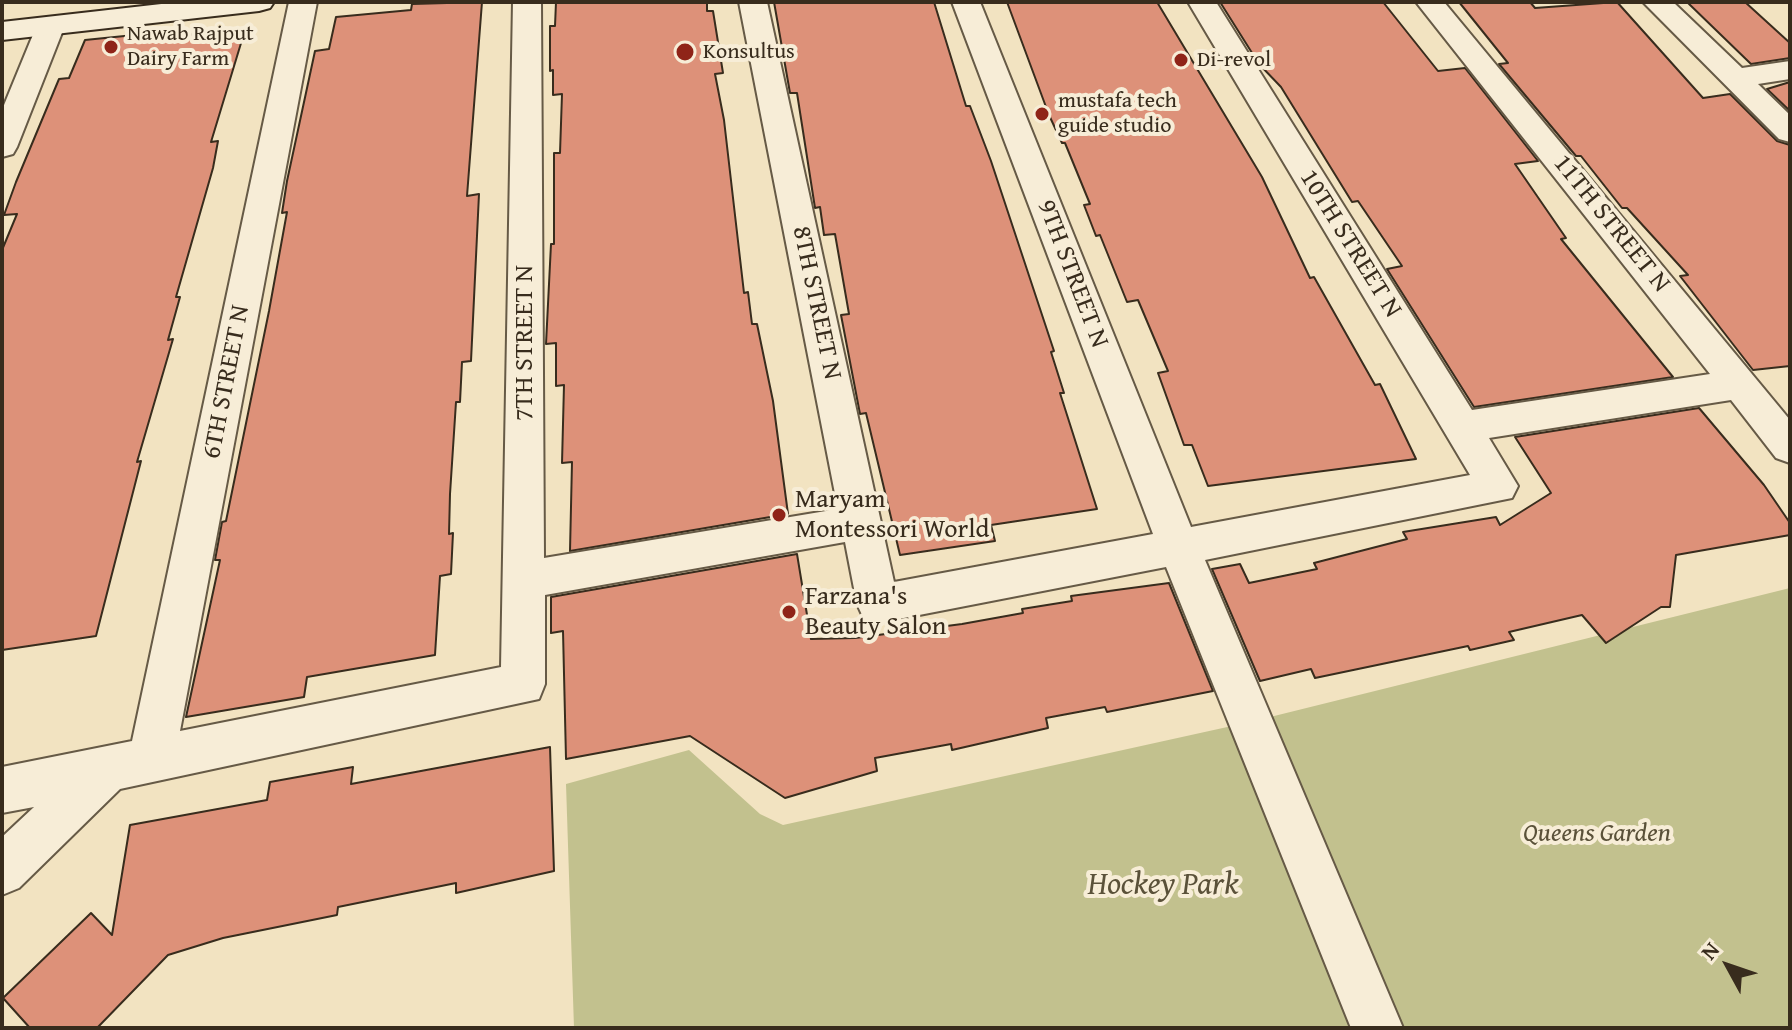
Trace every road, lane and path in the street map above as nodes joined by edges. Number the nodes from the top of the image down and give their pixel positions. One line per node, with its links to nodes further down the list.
1 (93, 2): 11 (main road)
2 (259, 2): 11 (main road)
3 (303, 2): 23 (street, 6TH STREET N)
4 (527, 2): 22 (street, 7TH STREET N)
5 (753, 2): 20 (street, 8TH STREET N)
6 (966, 2): 21 (street, 9TH STREET N)
7 (1202, 2): 18 (street, 10TH STREET N)
8 (1430, 2): 17 (street, 11TH STREET N)
9 (1657, 2): 14 (street)
10 (2, 11): 11 (main road)
11 (57, 11): 12 (main road); 16 (street)
12 (2, 31)
13 (1790, 70): 14 (street)
14 (1736, 78): 15 (street)
15 (1790, 132)
16 (2, 147)
17 (1741, 384): 18 (street); 19 (street, 11TH STREET N)
18 (1462, 427): 21 (street, 10TH STREET N)
19 (1790, 447)
20 (861, 522): 21 (street, 8TH STREET N); 22 (street)
21 (1178, 545): 27 (street, 9TH STREET N)
22 (524, 580): 23 (street, 7TH STREET N)
23 (151, 762): 24 (street)
24 (105, 771): 25 (street); 26 (street)
25 (2, 790)
26 (2, 871)
27 (1377, 1028)

